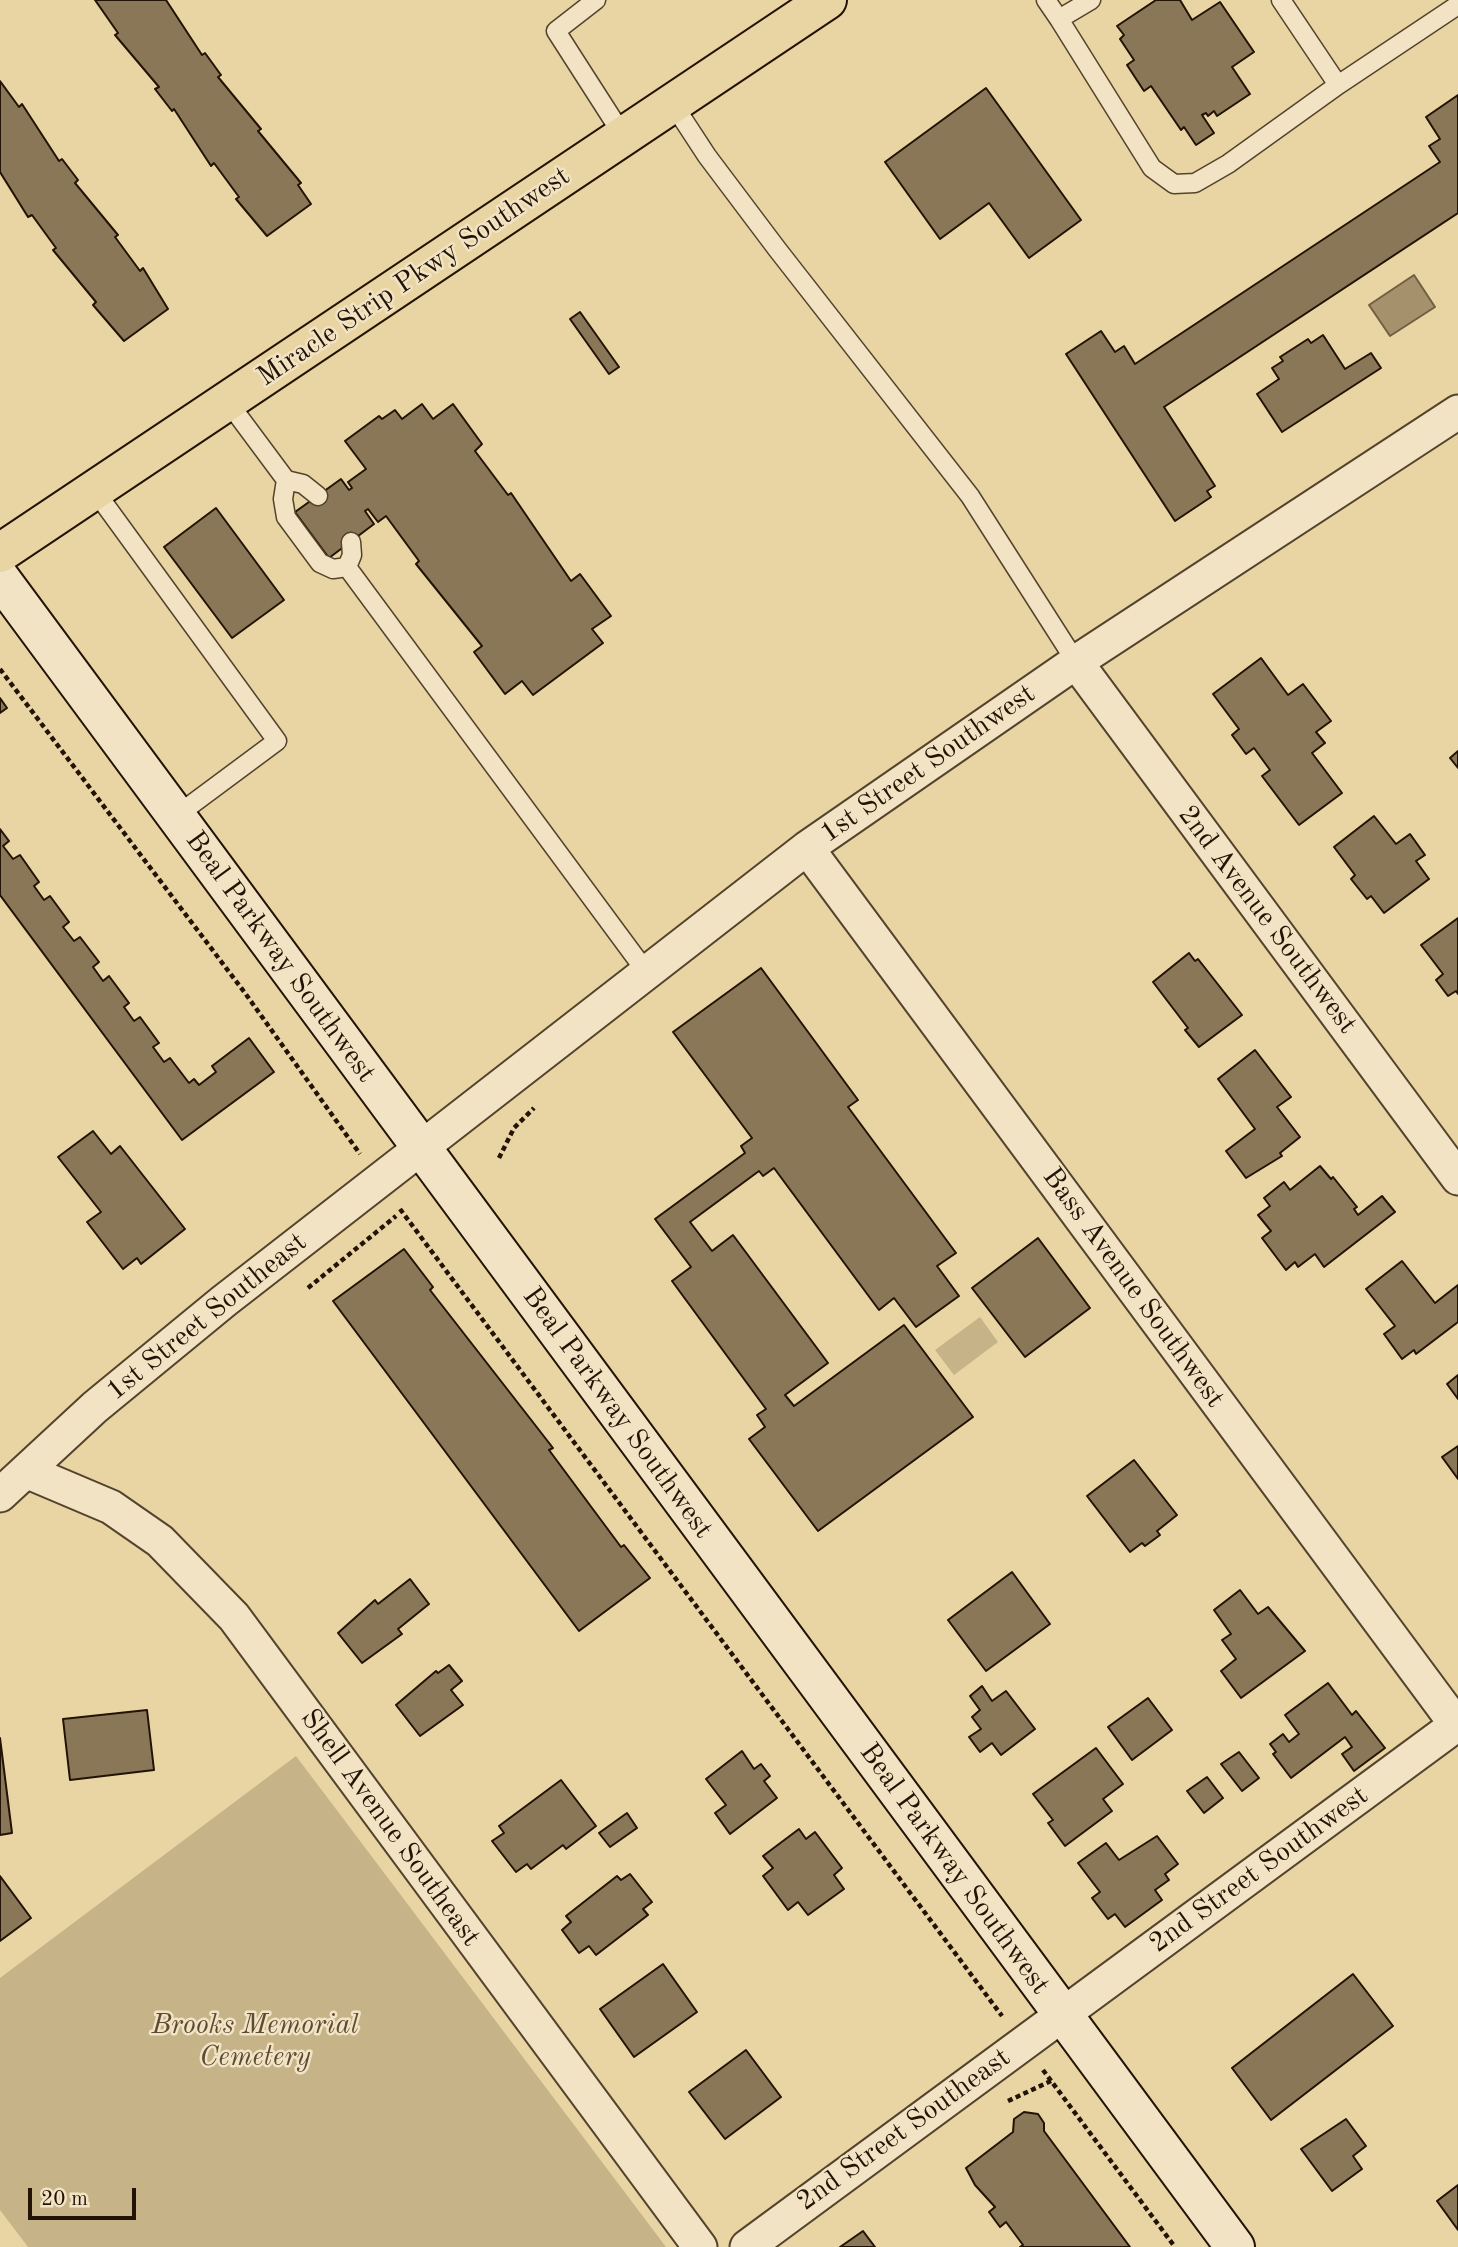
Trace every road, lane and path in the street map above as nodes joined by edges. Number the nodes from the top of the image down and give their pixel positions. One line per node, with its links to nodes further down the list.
1 (596, 0): 10 (lane)
2 (827, 0): 9 (highway, Miracle Strip Pkwy Southwest)
3 (1046, 0): 7 (lane)
4 (1091, 0): 7 (lane)
5 (1281, 0): 8 (lane)
6 (1458, 5): 8 (lane)
7 (1059, 19): 8 (lane)
8 (1338, 85)
9 (673, 104): 10 (highway, Miracle Strip Pkwy Southwest); 20 (lane)
10 (624, 137): 11 (highway, Miracle Strip Pkwy Southwest)
11 (228, 402): 13 (lane); 14 (highway, Miracle Strip Pkwy Southwest)
12 (1458, 412): 20 (street, 1st Street Southwest)
13 (286, 480): 15 (lane); 18 (lane)
14 (94, 491): 17 (highway, Miracle Strip Pkwy Southwest); 22 (lane)
15 (318, 496)
16 (351, 542): 18 (lane)
17 (0, 553)
18 (347, 567): 24 (lane)
19 (0, 579): 22 (main road, Beal Parkway Southwest)
20 (1076, 662): 23 (street, 1st Street Southwest); 26 (street, 2nd Avenue Southwest)
21 (0, 668): 27 (path)
22 (176, 816): 25 (main road, Beal Parkway Southwest)
23 (807, 848): 24 (street, 1st Street Southwest); 32 (street, Bass Avenue Southwest)
24 (647, 973): 25 (street, 1st Street Southwest)
25 (421, 1147): 27 (street, 1st Street Southeast); 33 (main road, Beal Parkway Southwest)
26 (1458, 1178)
27 (379, 1181): 28 (path); 30 (street, 1st Street Southeast)
28 (402, 1211): 29 (path); 34 (path)
29 (308, 1288)
30 (26, 1471): 31 (street, 1st Street Southeast); 35 (street, Shell Avenue Southeast)
31 (0, 1495)
32 (1457, 1726): 33 (street, 2nd Street Southwest)
33 (1062, 2014): 34 (street, 2nd Street Southeast); 38 (main road, Beal Parkway Southwest)
34 (1023, 2043): 36 (street, 2nd Street Southeast); 37 (path)
35 (700, 2247)
36 (747, 2247)
37 (1175, 2247)
38 (1235, 2247)

